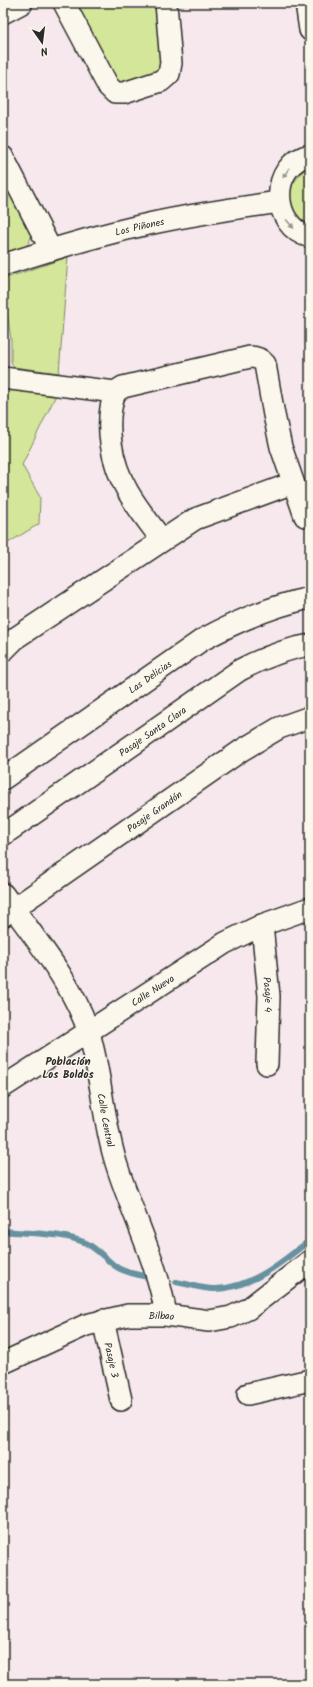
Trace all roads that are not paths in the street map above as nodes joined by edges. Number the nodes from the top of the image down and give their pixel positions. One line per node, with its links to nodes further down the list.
1 (22, 3): 5 (street)
2 (64, 3): 3 (street)
3 (166, 3)
4 (306, 3): 6 (street)
5 (3, 13)
6 (310, 30)
7 (310, 155): 9 (street, one-way to 9)
8 (3, 157): 11 (street)
9 (279, 202): 10 (street, one-way to 10); 11 (street, Los Piñones)
10 (310, 237)
11 (51, 250): 12 (street, Los Piñones)
12 (3, 265)
13 (3, 378): 14 (street)
14 (115, 392): 15 (street); 17 (street)
15 (293, 483): 16 (street); 17 (street)
16 (305, 516)
17 (162, 540): 19 (street)
18 (310, 598): 22 (street, Las Delicias)
19 (8, 640)
20 (310, 645): 23 (street, Pasaje Santa Clara)
21 (310, 717): 24 (street, Pasaje Grandón)
22 (3, 780)
23 (3, 835)
24 (7, 906): 27 (street, Calle Central)
25 (310, 908): 26 (street, Calle Nueva)
26 (262, 925): 27 (street, Calle Nueva); 28 (street, Pasaje 4)
27 (88, 1031): 29 (street, Calle Nueva); 31 (street, Calle Central)
28 (267, 1064)
29 (3, 1087)
30 (310, 1261): 31 (street, Bilbao)
31 (166, 1315): 32 (street, Bilbao)
32 (103, 1320): 33 (street, Bilbao); 36 (street, Pasaje 3)
33 (3, 1363)
34 (310, 1380): 35 (street)
35 (248, 1394)
36 (122, 1400)

